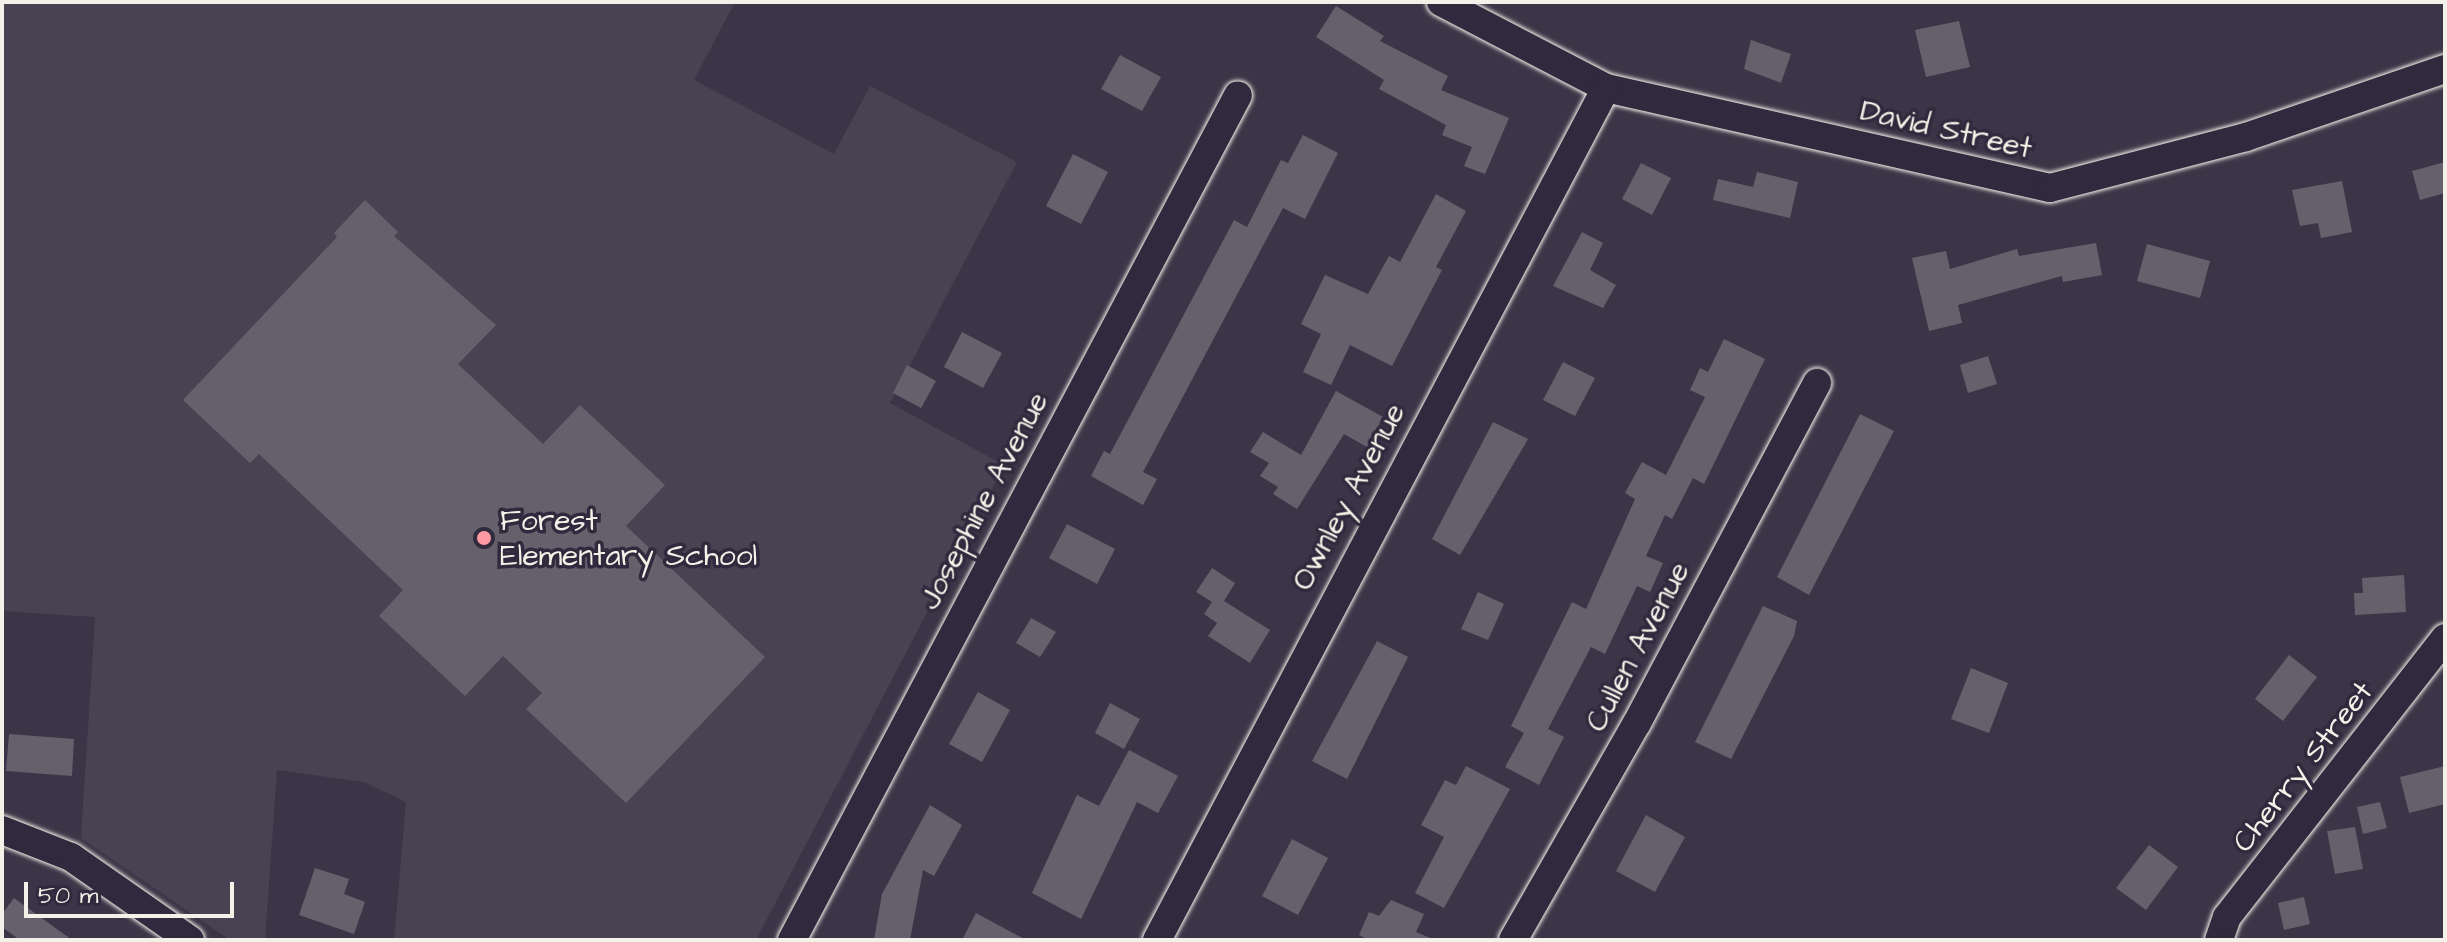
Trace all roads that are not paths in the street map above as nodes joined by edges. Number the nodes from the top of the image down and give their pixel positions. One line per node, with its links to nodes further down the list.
1 (1441, 2): 3 (street, David Street)
2 (2445, 69): 3 (street, David Street)
3 (1606, 88): 10 (street, Ownley Avenue)
4 (1238, 95): 9 (street, Josephine Avenue)
5 (1817, 383): 11 (street, Cullen Avenue)
6 (2445, 638): 12 (street, Cherry Street)
7 (2, 830): 8 (street)
8 (190, 940)
9 (792, 940)
10 (1157, 940)
11 (1513, 940)
12 (2219, 940)

